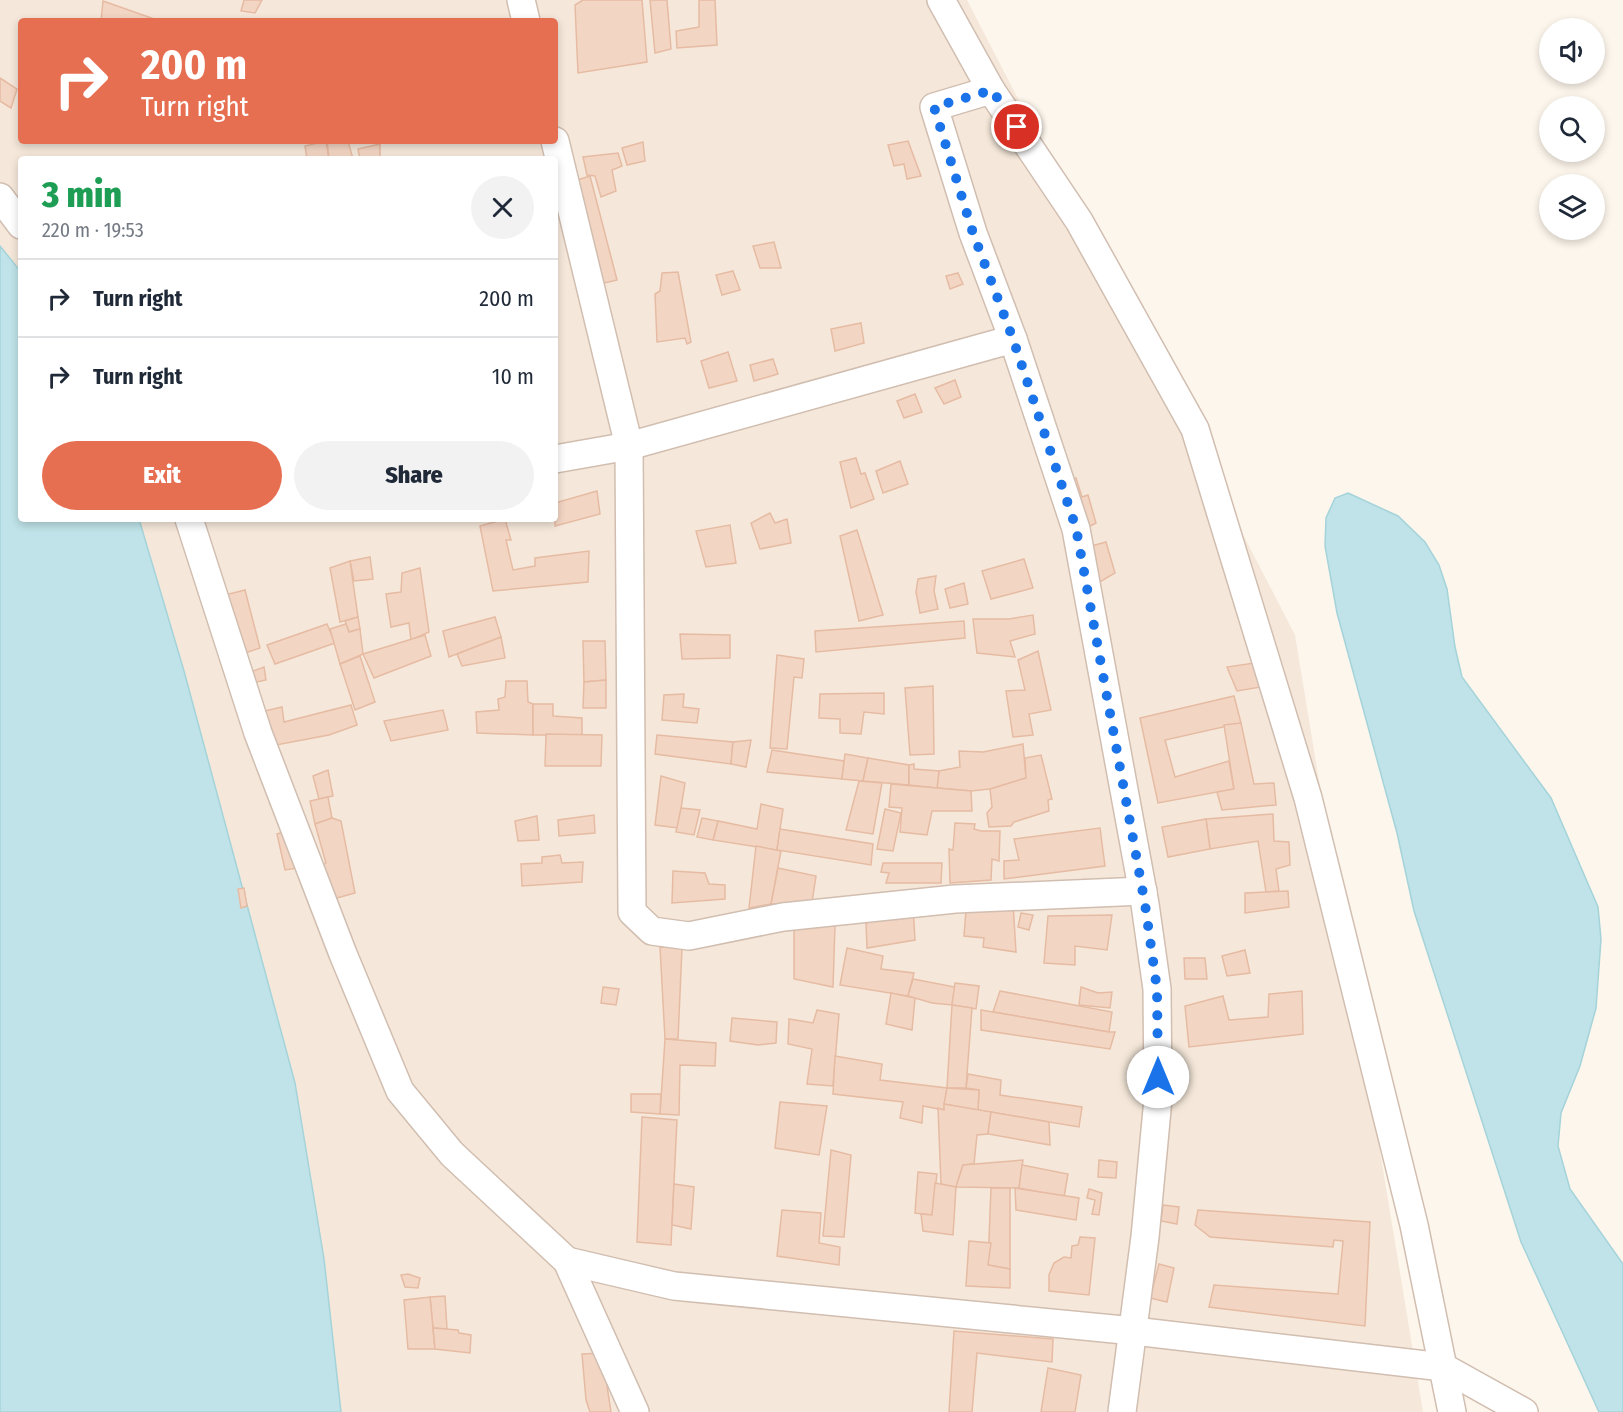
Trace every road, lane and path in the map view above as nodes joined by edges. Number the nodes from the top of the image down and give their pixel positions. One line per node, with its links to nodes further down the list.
1 (521, 0): 3 (street)
2 (941, 0): 4 (street)
3 (525, 18)
4 (992, 90): 8 (street); 15 (street)
5 (556, 144): 9 (street)
6 (0, 197): 7 (street)
7 (18, 221)
8 (1013, 339): 9 (street); 12 (street)
9 (629, 446): 10 (street); 12 (street)
10 (558, 458)
11 (190, 522): 13 (street)
12 (1143, 891): 14 (street)
13 (567, 1261): 14 (street); 16 (street)
14 (1134, 1331): 15 (street); 17 (street)
15 (1443, 1367): 18 (street); 19 (street)
16 (635, 1412)
17 (1122, 1412)
18 (1452, 1412)
19 (1524, 1412)

